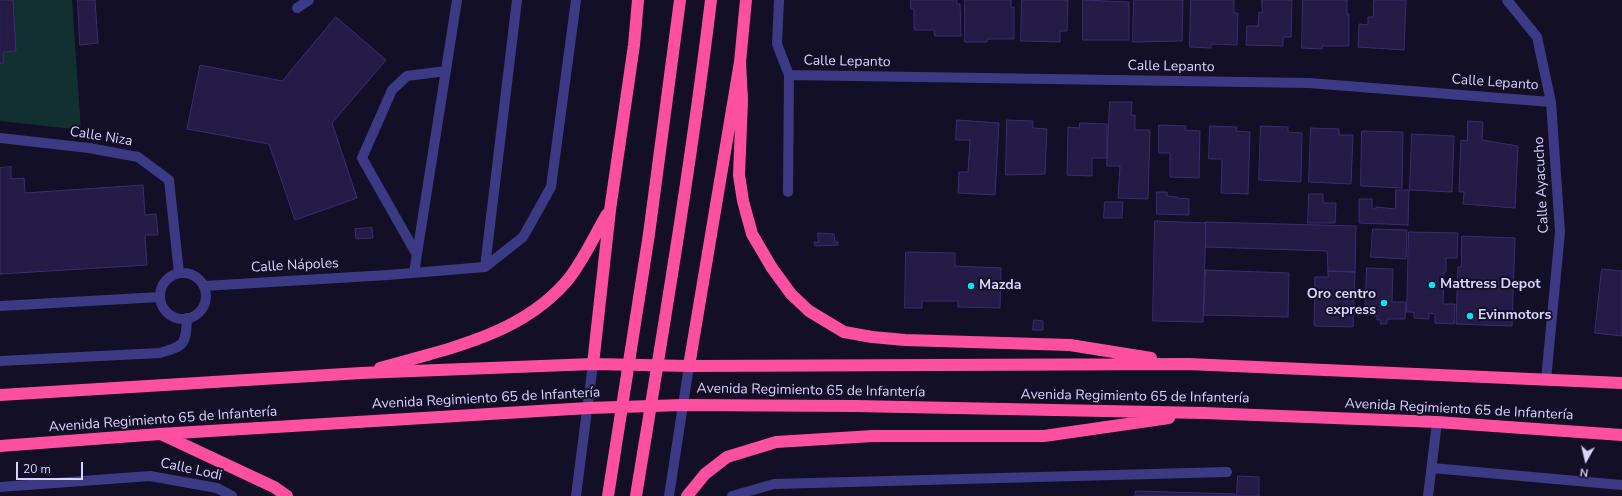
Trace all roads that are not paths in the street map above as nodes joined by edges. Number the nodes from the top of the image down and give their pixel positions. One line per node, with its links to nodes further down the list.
1 (309, 0): 11 (street)
2 (457, 0): 13 (street)
3 (517, 0): 20 (street)
4 (576, 0): 20 (street)
5 (638, 0): 18 (highway)
6 (680, 0): 49 (highway, bridge)
7 (711, 0): 50 (highway, bridge)
8 (746, 0): 12 (highway)
9 (779, 0): 14 (street)
10 (1507, 0): 15 (street, Calle Ayacucho)
11 (297, 8)
12 (740, 62): 29 (highway); 30 (highway)
13 (446, 71): 19 (street); 19 (street)
14 (789, 75): 15 (street, Calle Lepanto); 17 (street)
15 (1551, 102): 32 (street, Calle Ayacucho)
16 (0, 138): 21 (street, Calle Niza)
17 (788, 192)
18 (610, 210): 28 (highway); 31 (highway)
19 (417, 256): 22 (street)
20 (485, 267): 22 (street, Calle Nápoles)
21 (179, 273): 23 (street); 24 (street)
22 (414, 273): 23 (street, Calle Nápoles)
23 (204, 286): 26 (street)
24 (160, 297): 25 (street); 26 (street)
25 (0, 306)
26 (187, 318): 27 (street)
27 (0, 361)
28 (593, 364): 30 (highway, Avenida Regimiento 65 de Infantería); 31 (highway, Avenida Regimiento 65 de Infantería); 36 (street)
29 (1188, 364): 30 (highway, Avenida Regimiento 65 de Infantería); 32 (highway, Avenida Regimiento 65 de Infantería)
30 (689, 366): 35 (street)
31 (361, 373): 34 (highway, Avenida Regimiento 65 de Infantería)
32 (1546, 380): 33 (highway, Avenida Regimiento 65 de Infantería)
33 (1622, 383)
34 (0, 395)
35 (683, 405): 36 (highway, Avenida Regimiento 65 de Infantería); 37 (highway, Avenida Regimiento 65 de Infantería); 51 (street)
36 (588, 408): 39 (highway, Avenida Regimiento 65 de Infantería); 48 (street)
37 (1204, 412): 38 (highway, Avenida Regimiento 65 de Infantería); 52 (highway)
38 (1438, 422): 40 (highway, Avenida Regimiento 65 de Infantería); 42 (street)
39 (160, 434): 41 (highway, Avenida Regimiento 65 de Infantería); 47 (highway)
40 (1622, 436)
41 (0, 446)
42 (1432, 468): 44 (street); 54 (street)
43 (1227, 472): 53 (street)
44 (1622, 484)
45 (0, 487): 46 (street, Calle Lodi)
46 (232, 496)
47 (287, 496)
48 (576, 496)
49 (608, 496)
50 (636, 496)
51 (669, 496)
52 (687, 496)
53 (732, 496)
54 (1428, 496)

